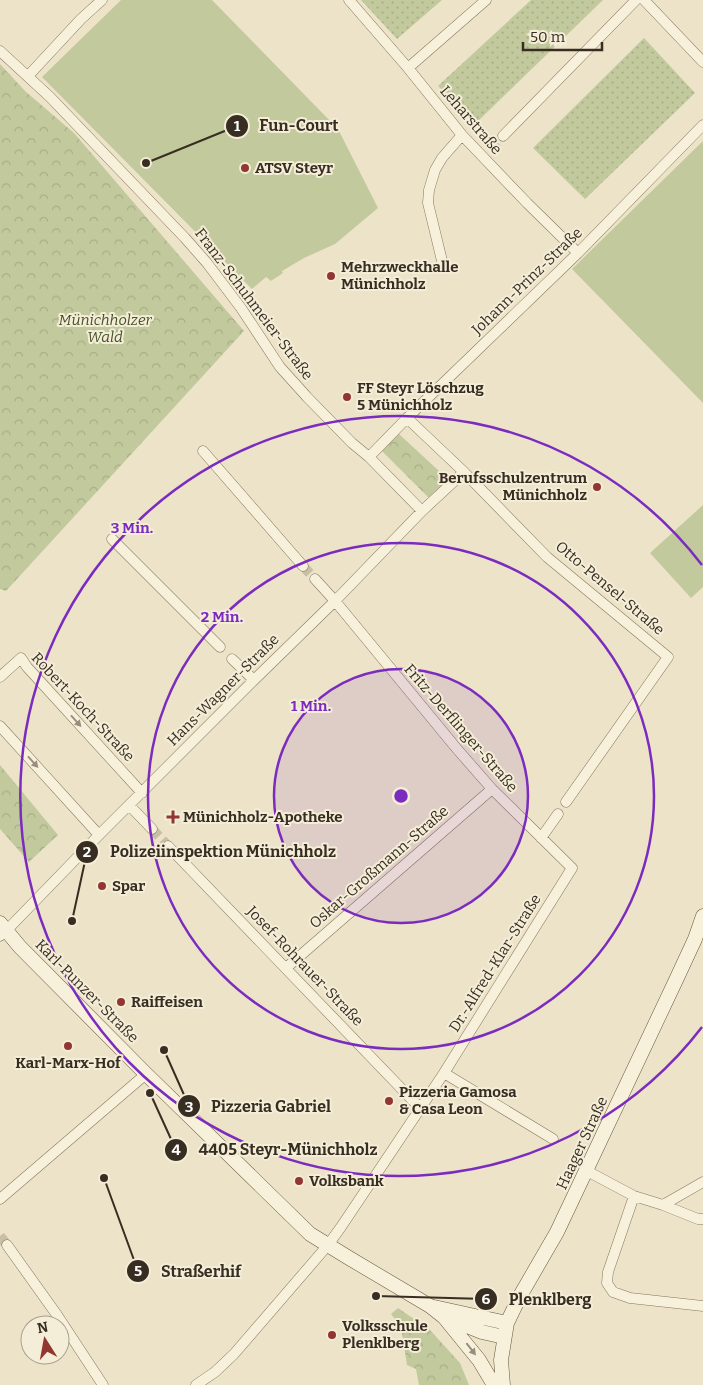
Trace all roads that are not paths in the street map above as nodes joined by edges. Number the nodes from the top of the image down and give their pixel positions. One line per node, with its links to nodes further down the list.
1 (102, 0): 9 (street)
2 (349, 0): 8 (street, Leharstraße)
3 (486, 0): 8 (street)
4 (636, 0): 12 (street)
5 (644, 0): 7 (street)
6 (0, 51): 9 (street, Franz-Schuhmeier-Straße)
7 (703, 62)
8 (408, 68): 11 (street, Leharstraße)
9 (28, 76): 17 (street, Franz-Schuhmeier-Straße)
10 (703, 125): 13 (street, Johann-Prinz-Straße)
11 (462, 135): 13 (street, Leharstraße); 14 (street)
12 (503, 136)
13 (578, 253): 15 (street, Johann-Prinz-Straße)
14 (443, 265)
15 (408, 418): 17 (street, Johann-Prinz-Straße); 18 (street, Otto-Pensel-Straße)
16 (203, 451): 21 (street)
17 (369, 457): 19 (street, Franz-Schuhmeier-Straße)
18 (464, 472): 19 (street, Hans-Wagner-Straße); 31 (street, Otto-Pensel-Straße)
19 (422, 511): 23 (street, Hans-Wagner-Straße)
20 (112, 539): 24 (street)
21 (303, 566)
22 (314, 579): 23 (street, Fritz-Derflinger-Straße)
23 (335, 601): 27 (street, Hans-Wagner-Straße); 29 (street, Fritz-Derflinger-Straße)
24 (220, 647)
25 (232, 659): 27 (street)
26 (0, 677): 30 (street, Robert-Koch-Straße, one-way to 30)
27 (254, 680): 30 (street, Hans-Wagner-Straße)
28 (0, 726): 35 (street, one-way to 35)
29 (492, 789): 36 (street, Fritz-Derflinger-Straße); 41 (street, Oskar-Großmann-Straße)
30 (142, 793): 32 (street, Hans-Wagner-Straße)
31 (566, 802)
32 (129, 805): 34 (street); 35 (street, Hans-Wagner-Straße)
33 (558, 814): 36 (street)
34 (152, 829)
35 (99, 835): 40 (street, Hans-Wagner-Straße)
36 (541, 838): 38 (street, Fritz-Derflinger-Straße)
37 (168, 846): 41 (street, Josef-Rohrauer-Straße)
38 (572, 868): 42 (street, Dr.-Alfred-Klar-Straße)
39 (703, 916): 46 (street, Haager Straße)
40 (2, 930): 43 (street, Karl-Punzer-Straße)
41 (286, 968): 44 (street, Josef-Rohrauer-Straße)
42 (444, 1073): 44 (street, Dr.-Alfred-Klar-Straße); 45 (street)
43 (146, 1074): 49 (street); 53 (street, Karl-Punzer-Straße)
44 (420, 1108): 53 (street, Dr.-Alfred-Klar-Straße)
45 (553, 1139)
46 (587, 1171): 48 (street); 57 (street, Haager Straße)
47 (703, 1182): 50 (street)
48 (634, 1196): 50 (street); 55 (street)
49 (0, 1199)
50 (663, 1205): 51 (street)
51 (703, 1219)
52 (7, 1245): 58 (street)
53 (328, 1245): 54 (street, Karl-Punzer-Straße); 59 (street, Dr.-Alfred-Klar-Straße)
54 (430, 1306): 56 (street, Karl-Punzer-Straße); 57 (street, Karl-Punzer-Straße)
55 (703, 1306)
56 (444, 1317): 57 (street, Karl-Punzer-Straße); 60 (street, Karl-Punzer-Straße, one-way to 60)
57 (505, 1330): 61 (street, Haager Straße)
58 (104, 1385)
59 (196, 1385)
60 (494, 1385)
61 (503, 1385)

